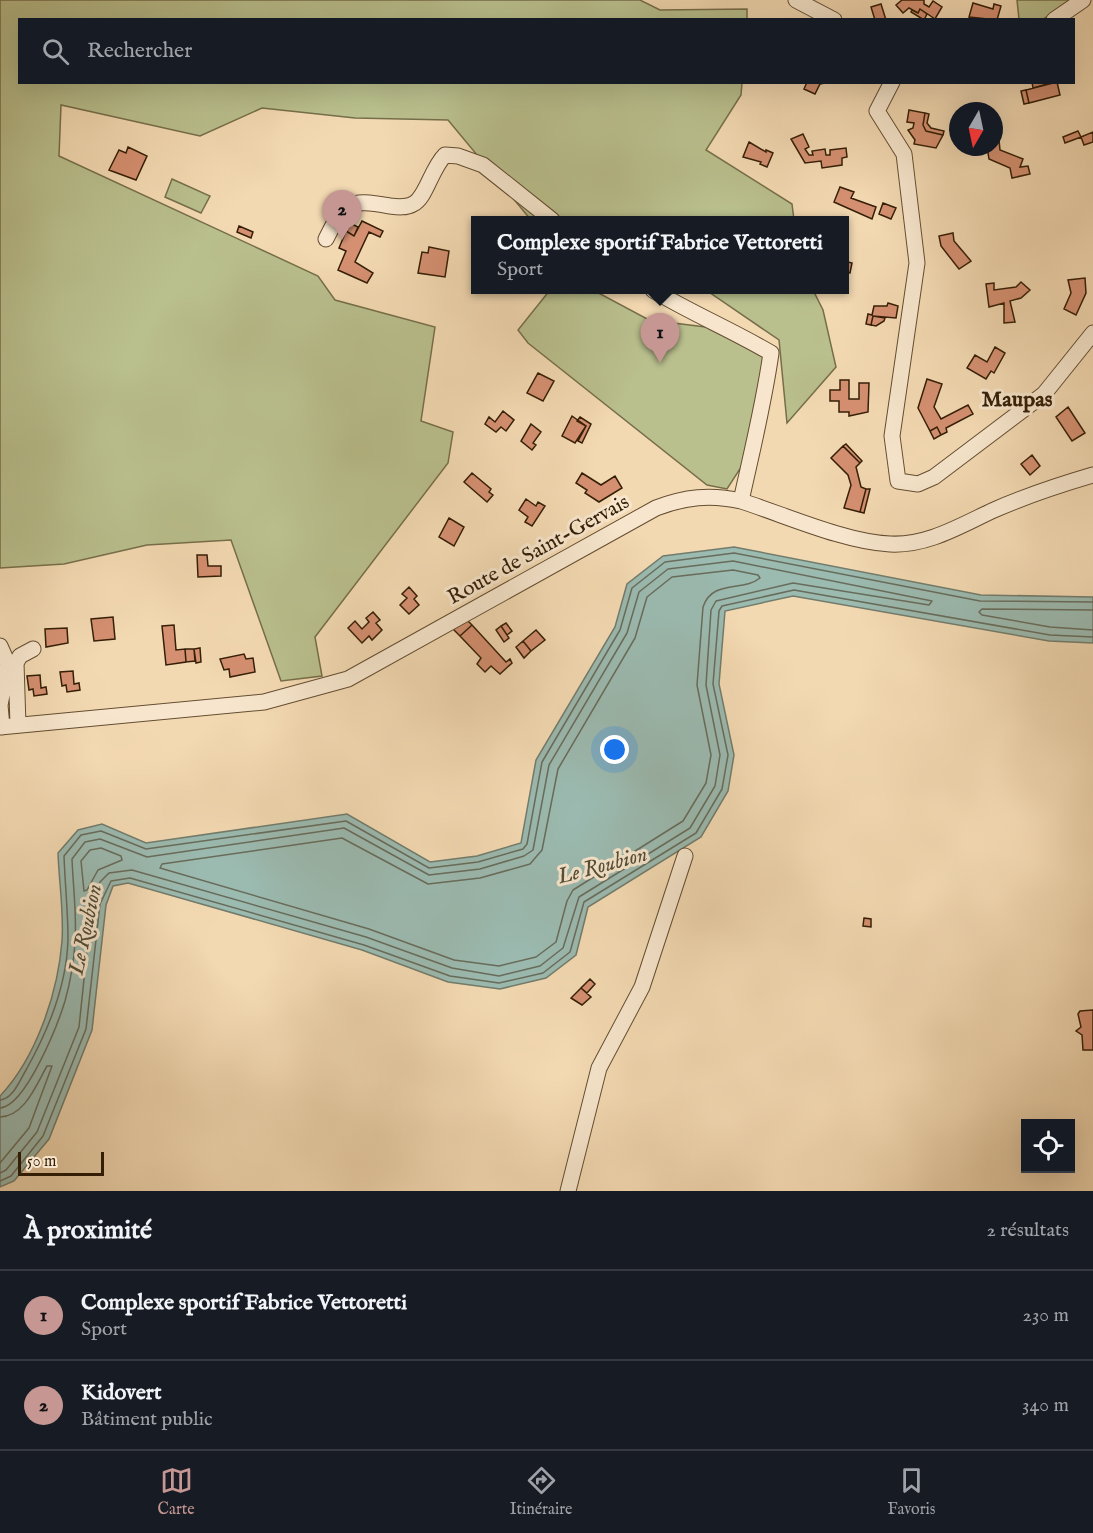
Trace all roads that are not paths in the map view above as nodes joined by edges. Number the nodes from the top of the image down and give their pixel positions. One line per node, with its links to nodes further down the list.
1 (795, 0): 3 (street)
2 (1083, 0): 4 (street)
3 (830, 18)
4 (1057, 18)
5 (891, 84): 9 (street)
6 (547, 216): 7 (street)
7 (326, 239)
8 (660, 294): 11 (street)
9 (1093, 333)
10 (1093, 475): 11 (street, Route de Saint-Gervais)
11 (741, 501): 14 (street, Route de Saint-Gervais)
12 (0, 646): 15 (street)
13 (33, 650): 14 (street)
14 (18, 725): 15 (street, Route de Saint-Gervais)
15 (1, 727)
16 (685, 856): 17 (street)
17 (568, 1191)

